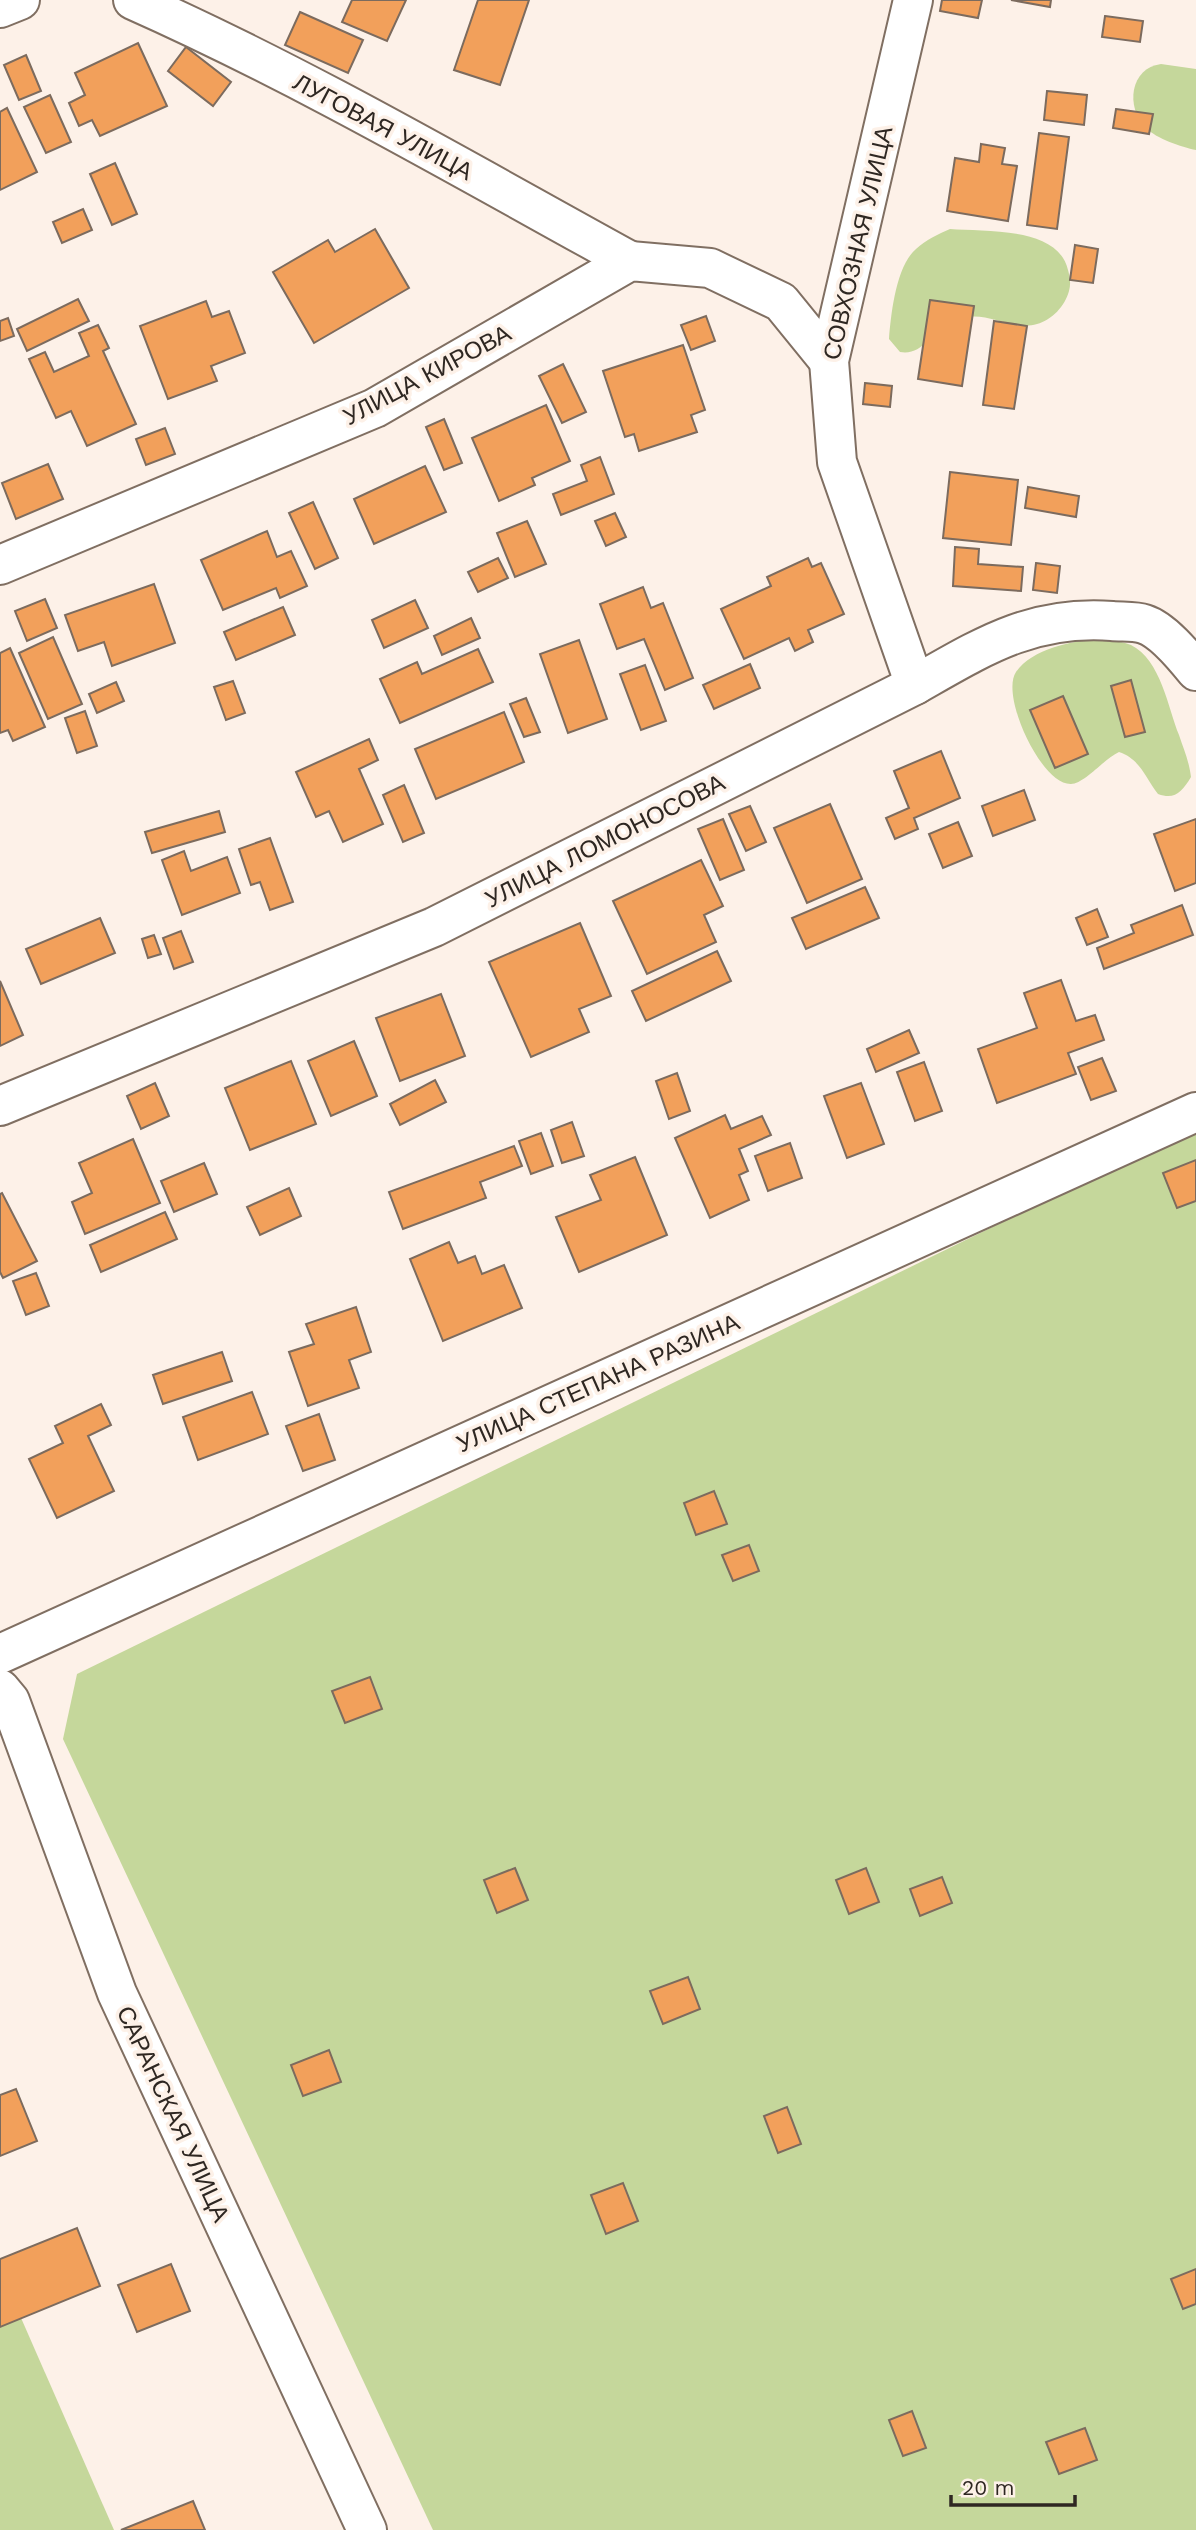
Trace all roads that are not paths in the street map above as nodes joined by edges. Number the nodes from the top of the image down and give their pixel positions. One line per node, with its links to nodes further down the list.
1 (20, 0): 4 (street)
2 (133, 0): 5 (street, ЛУГОВАЯ УЛИЦА)
3 (913, 0): 6 (street, СОВХОЗНАЯ УЛИЦА)
4 (0, 8)
5 (629, 261): 6 (street); 7 (street, УЛИЦА КИРОВА)
6 (829, 361): 9 (street, СОВХОЗНАЯ УЛИЦА)
7 (0, 565)
8 (1196, 671): 9 (street, УЛИЦА ЛОМОНОСОВА)
9 (915, 685): 10 (street, УЛИЦА ЛОМОНОСОВА)
10 (0, 1106)
11 (1196, 1112): 12 (street, УЛИЦА СТЕПАНА РАЗИНА)
12 (0, 1654)
13 (0, 1689): 14 (street, САРАНСКАЯ УЛИЦА)
14 (367, 2530)

